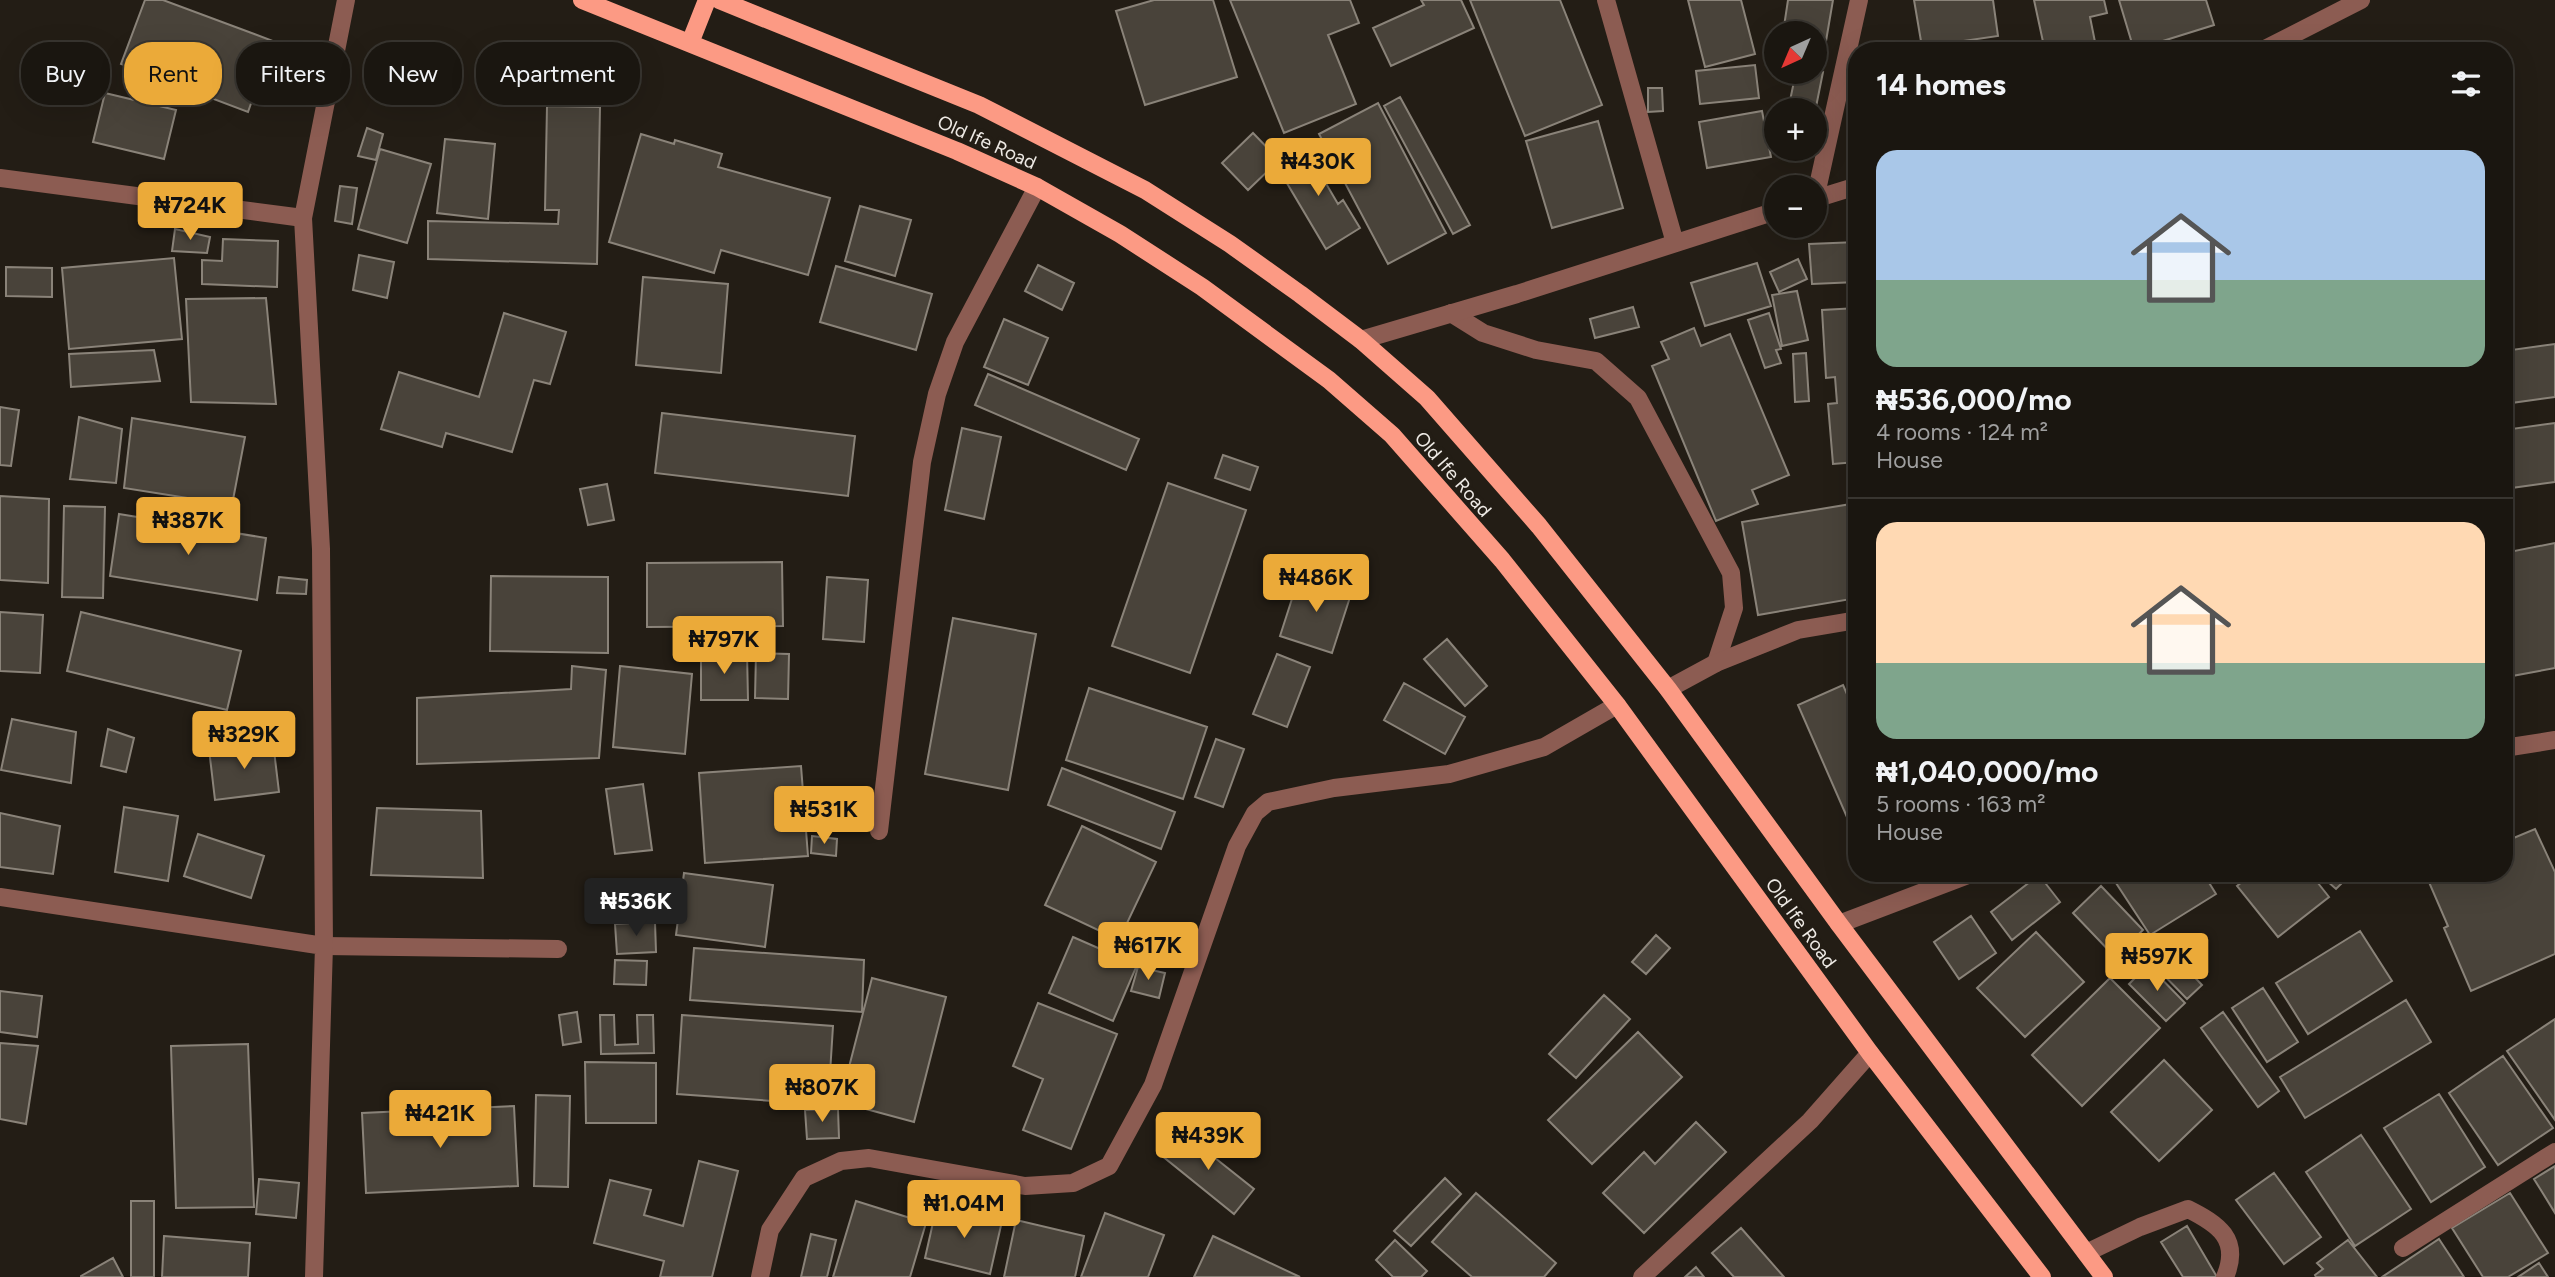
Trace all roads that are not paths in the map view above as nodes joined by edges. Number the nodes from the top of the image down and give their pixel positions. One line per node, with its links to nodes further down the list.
1 (345, 0): 18 (street)
2 (582, 0): 10 (main road, Old Ife Road)
3 (707, 0): 10 (main road)
4 (719, 0): 21 (main road, Old Ife Road)
5 (1606, 0): 19 (street)
6 (1859, 0): 8 (street)
7 (2361, 0): 9 (street)
8 (1850, 42)
9 (2279, 42)
10 (690, 43): 14 (main road, Old Ife Road)
11 (1848, 50): 12 (street)
12 (1820, 175)
13 (0, 178): 18 (street)
14 (1037, 187): 25 (main road, Old Ife Road); 28 (street)
15 (1848, 189): 16 (street)
16 (1827, 195)
17 (1764, 215): 19 (street)
18 (303, 218): 32 (street)
19 (1675, 243): 20 (street)
20 (1451, 313): 21 (street); 23 (street)
21 (1361, 340): 24 (main road, Old Ife Road)
22 (1848, 622): 23 (street)
23 (1716, 663): 24 (street)
24 (1668, 689): 31 (main road, Old Ife Road)
25 (1617, 705): 34 (main road, Old Ife Road); 39 (street)
26 (2555, 740): 27 (street)
27 (2513, 747)
28 (879, 831)
29 (1949, 882): 31 (street)
30 (0, 897): 32 (street)
31 (1839, 924): 37 (main road, Old Ife Road)
32 (324, 946): 33 (street); 38 (street)
33 (558, 949)
34 (1870, 1053): 40 (street); 41 (main road, Old Ife Road)
35 (2555, 1152): 36 (street)
36 (2403, 1248)
37 (2086, 1253): 42 (main road, Old Ife Road); 43 (street)
38 (314, 1277)
39 (760, 1277)
40 (1642, 1277)
41 (2042, 1277)
42 (2104, 1277)
43 (2225, 1277)

